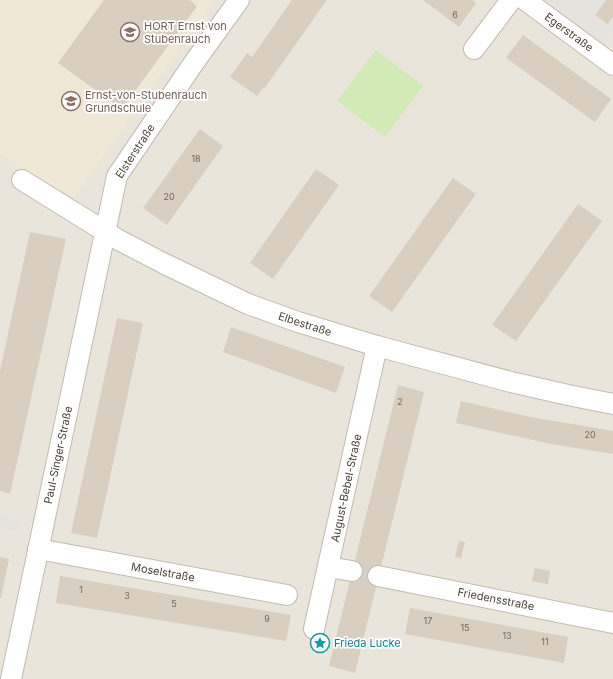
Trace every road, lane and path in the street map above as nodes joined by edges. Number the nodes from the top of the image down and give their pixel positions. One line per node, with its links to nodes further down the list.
1 (239, 0): 7 (street, Elsterstraße)
2 (511, 0): 4 (street)
3 (525, 0): 5 (street, Egerstraße)
4 (474, 49)
5 (613, 65)
6 (22, 180): 7 (street, Elbestraße)
7 (105, 231): 8 (street, Elbestraße); 10 (street, Paul-Singer-Straße)
8 (377, 346): 9 (street, Elbestraße); 11 (street, August-Bebel-Straße)
9 (613, 404)
10 (38, 550): 14 (street, Moselstraße); 17 (street, Paul-Singer-Straße)
11 (328, 567): 12 (street); 16 (street, August-Bebel-Straße)
12 (352, 571)
13 (378, 576): 15 (street, Friedensstraße)
14 (287, 595)
15 (613, 623)
16 (314, 629)
17 (11, 679)

